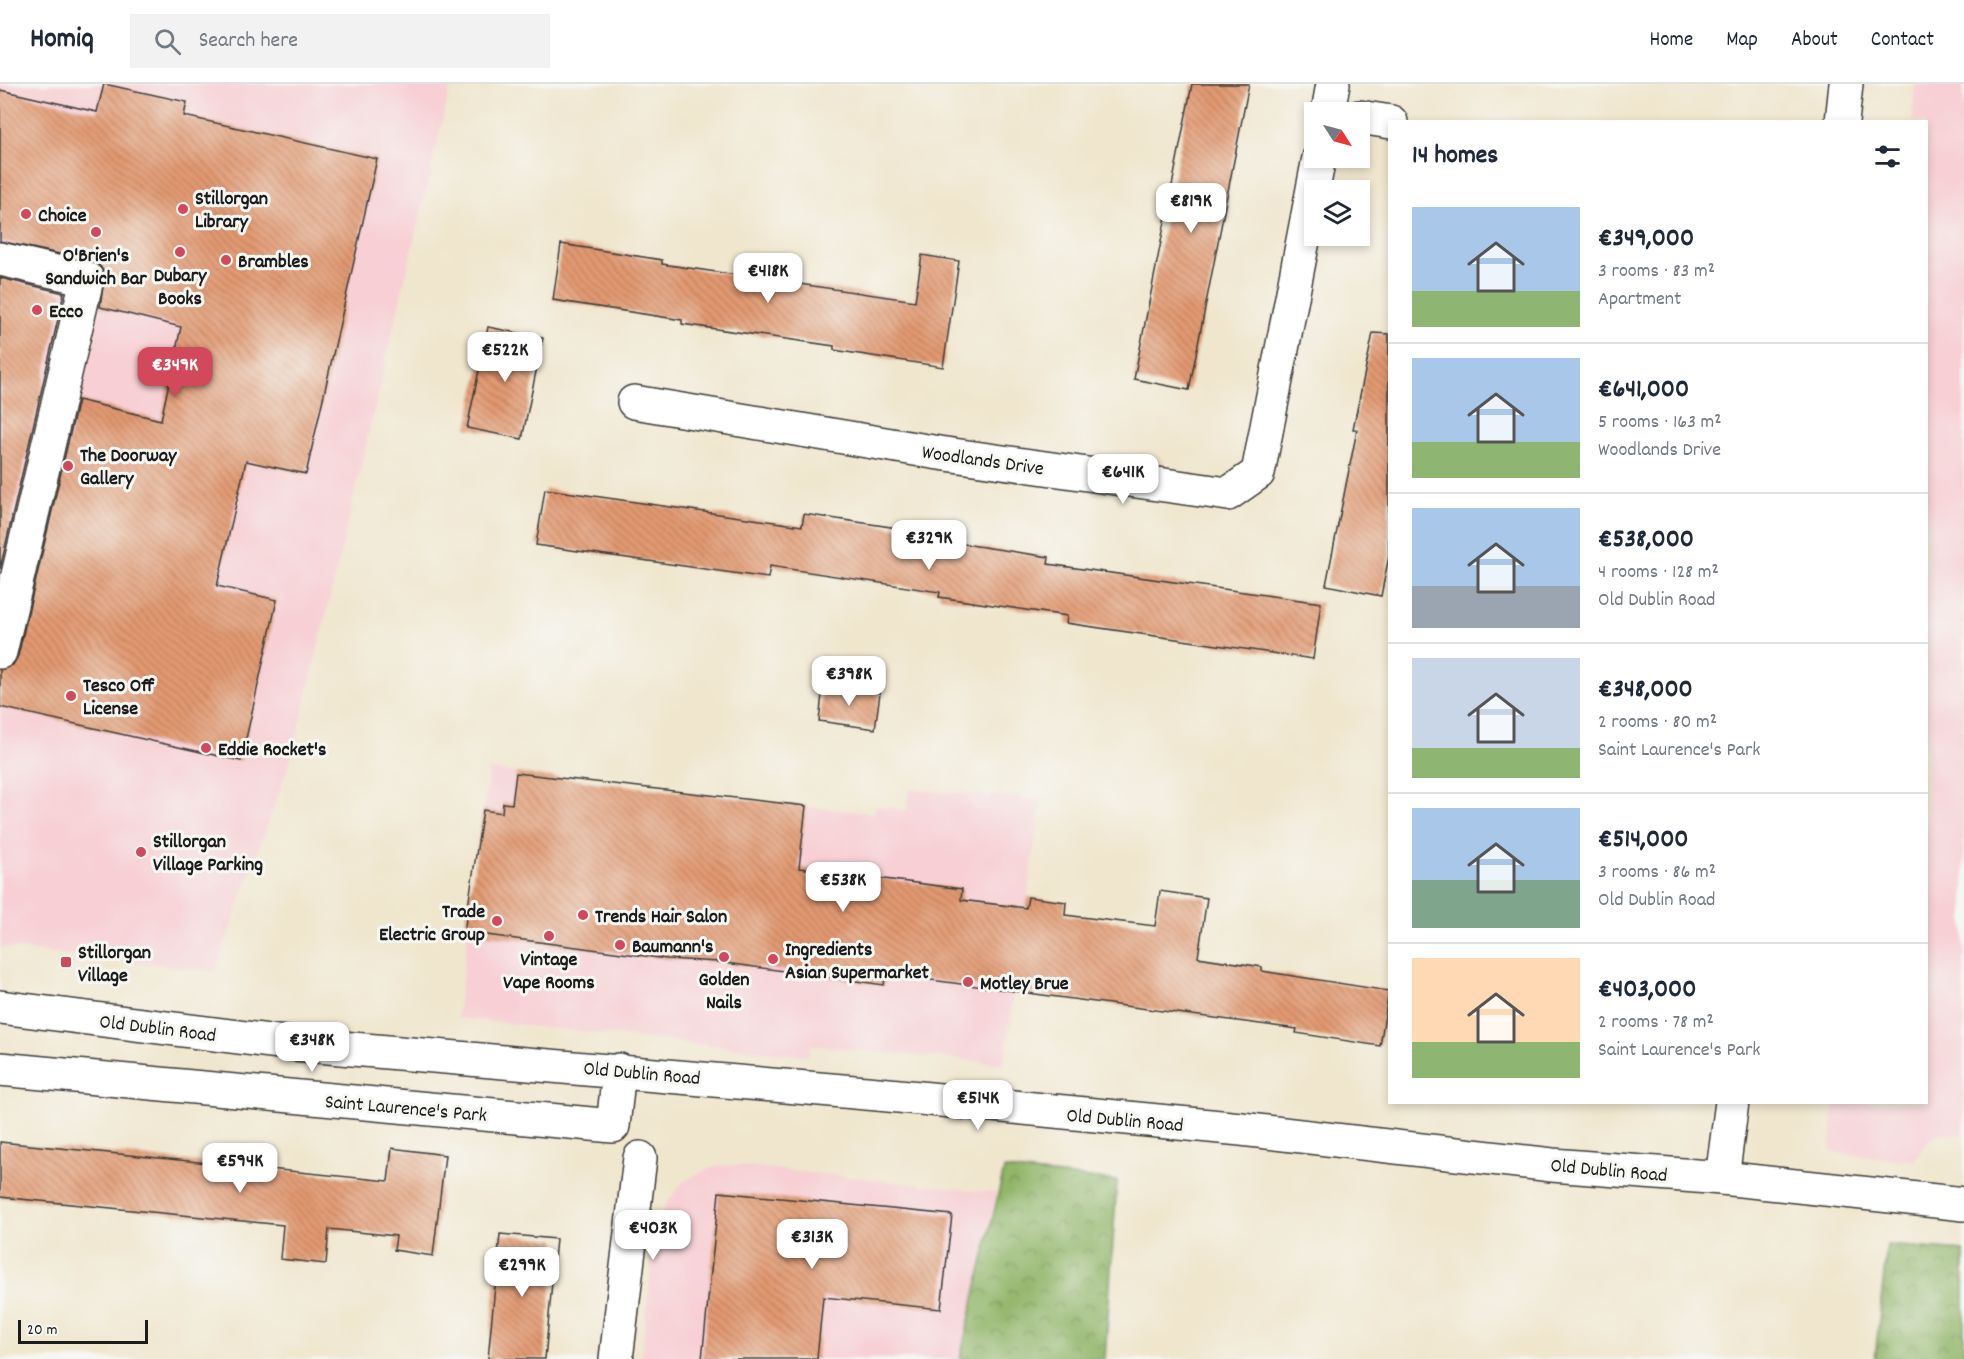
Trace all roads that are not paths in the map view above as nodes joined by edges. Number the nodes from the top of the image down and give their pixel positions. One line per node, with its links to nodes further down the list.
1 (1334, 84): 3 (street)
2 (1846, 84): 5 (street)
3 (1330, 102)
4 (1370, 119): 6 (street)
5 (1842, 120)
6 (1388, 122)
7 (1317, 168): 9 (street, Woodlands Drive)
8 (0, 259): 10 (street)
9 (634, 402)
10 (0, 652)
11 (0, 1007): 13 (street, Old Dublin Road)
12 (0, 1069): 13 (street, Saint Laurence's Park)
13 (619, 1070): 16 (street, Old Dublin Road)
14 (1731, 1104): 16 (street)
15 (640, 1158): 18 (street)
16 (1722, 1178): 17 (street, Old Dublin Road)
17 (1964, 1204)
18 (616, 1359)

